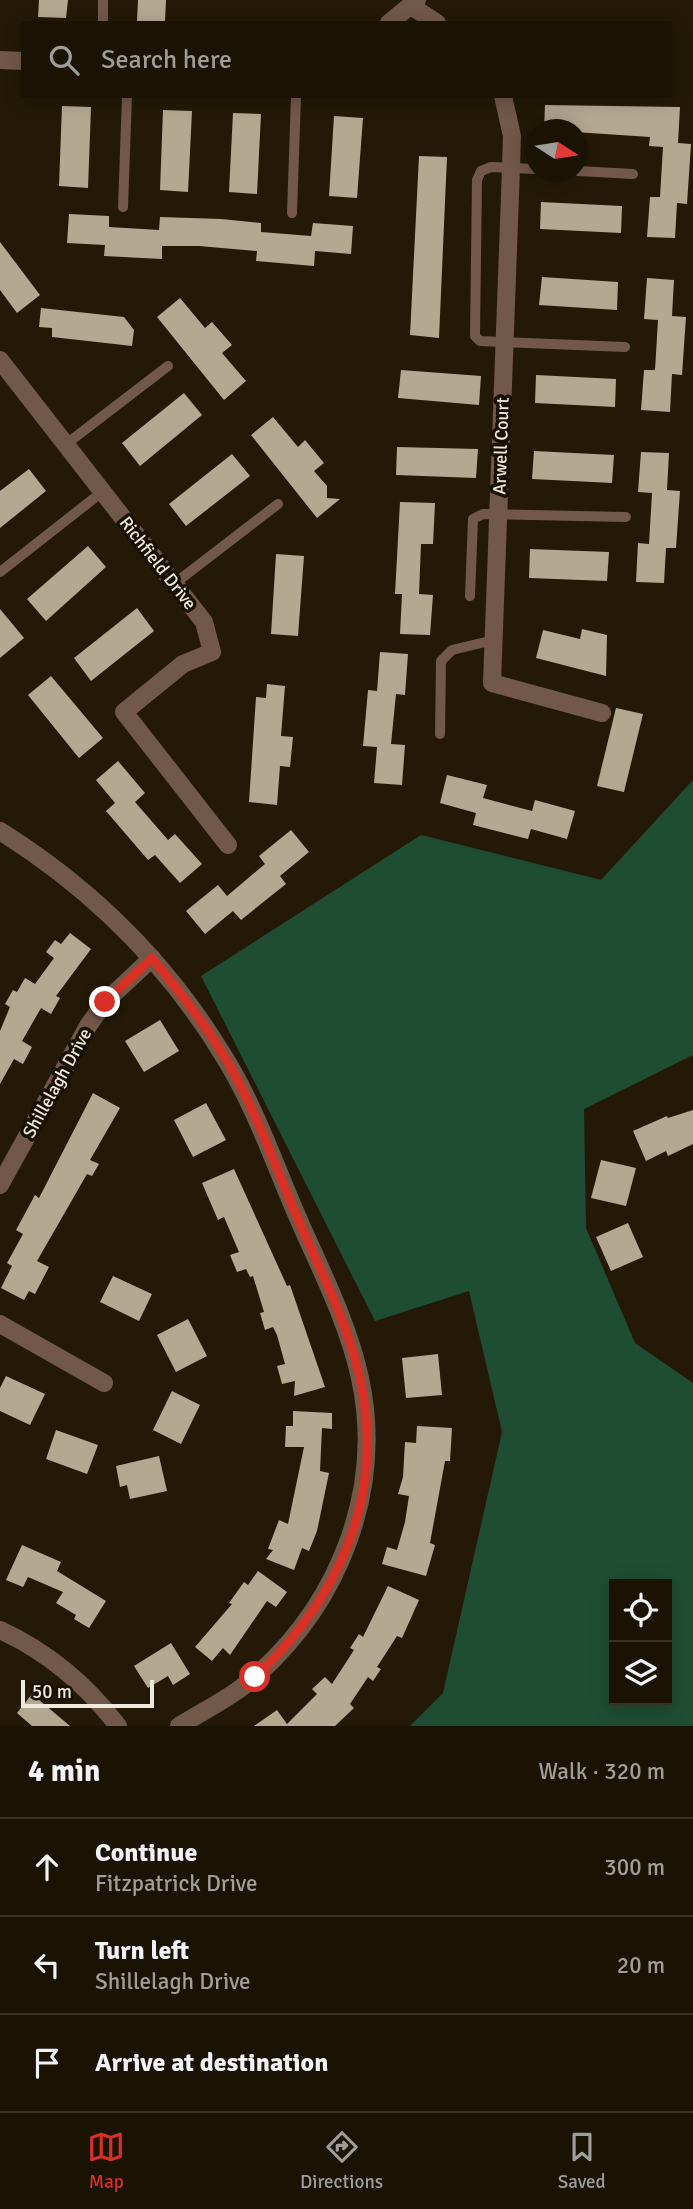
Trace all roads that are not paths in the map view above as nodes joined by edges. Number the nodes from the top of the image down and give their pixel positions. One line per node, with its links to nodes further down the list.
1 (103, 0): 3 (lane)
2 (409, 2): 4 (street); 5 (street)
3 (103, 21)
4 (391, 21)
5 (433, 21)
6 (0, 60): 7 (street)
7 (21, 61)
8 (127, 98): 15 (lane)
9 (296, 98): 16 (lane)
10 (503, 98): 11 (street, Arwell Court)
11 (511, 168): 12 (lane); 17 (street, Arwell Court); 17 (lane)
12 (525, 169)
13 (588, 172): 14 (lane)
14 (633, 174)
15 (123, 206)
16 (292, 214)
17 (505, 341): 18 (lane); 24 (street, Arwell Court)
18 (625, 347)
19 (0, 360): 21 (street, Richfield Drive)
20 (168, 366): 21 (lane)
21 (65, 446): 22 (street, Richfield Drive)
22 (102, 492): 26 (lane); 27 (street, Richfield Drive)
23 (278, 504): 27 (lane)
24 (498, 515): 25 (lane); 28 (lane); 29 (street, Arwell Court)
25 (626, 517)
26 (0, 572)
27 (174, 584): 33 (street, Richfield Drive)
28 (470, 596)
29 (494, 640): 30 (street, Arwell Court); 31 (lane)
30 (602, 713)
31 (440, 734)
32 (0, 831): 34 (street)
33 (228, 845)
34 (152, 958): 35 (street, Shillelagh Drive); 40 (street)
35 (0, 1185)
36 (0, 1324): 37 (street)
37 (104, 1383)
38 (0, 1630): 39 (street)
39 (118, 1726)
40 (179, 1726)

